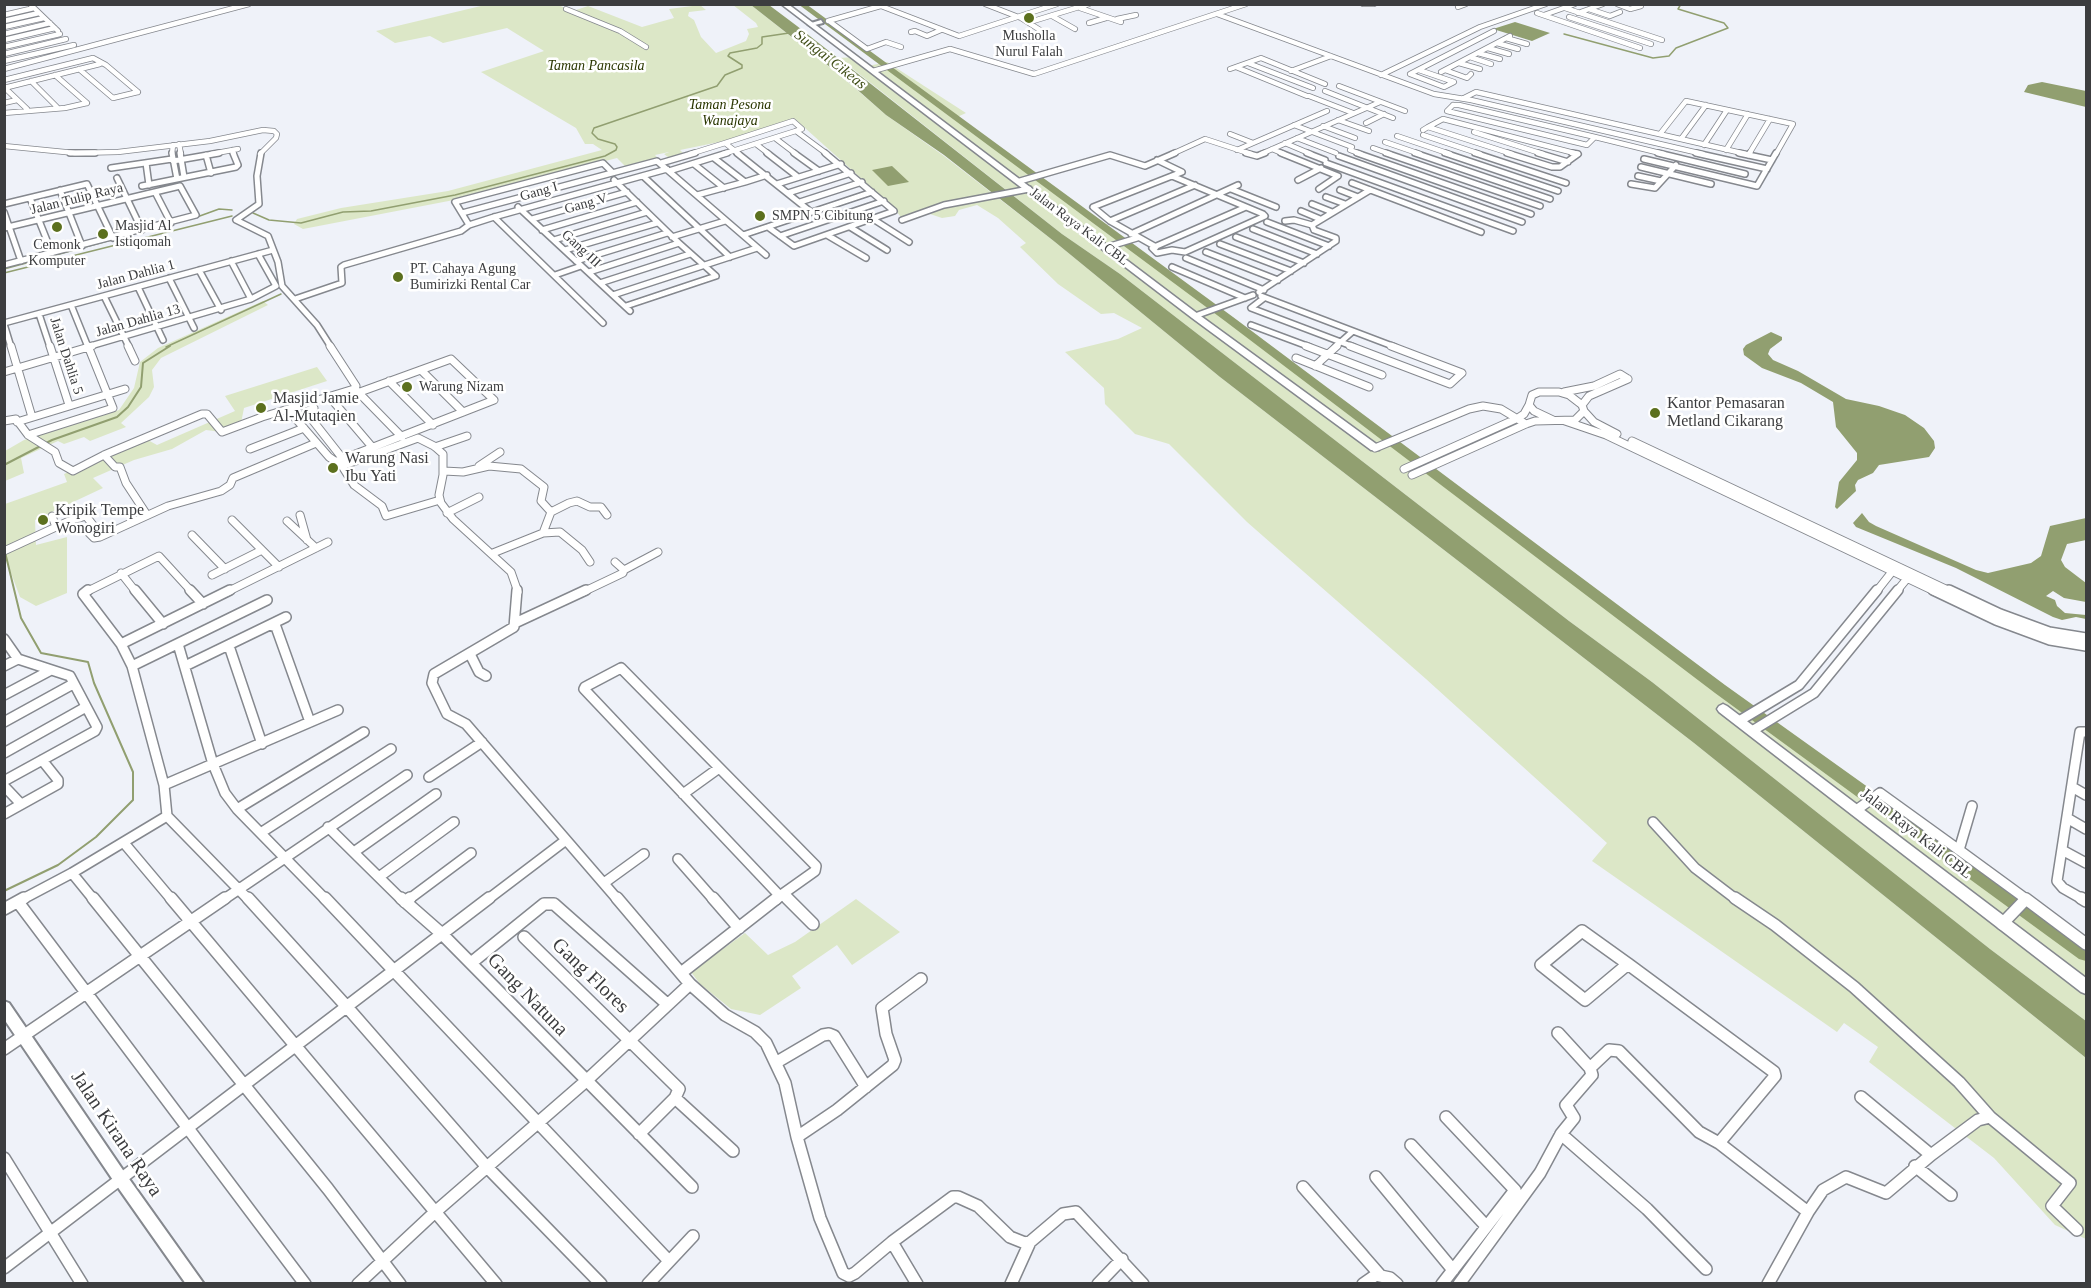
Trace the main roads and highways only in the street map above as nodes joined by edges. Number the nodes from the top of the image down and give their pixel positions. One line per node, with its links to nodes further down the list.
1 (784, 4): 2 (main road, Jalan Raya Kali CBL)
2 (1375, 448)
3 (1723, 709): 4 (main road, Jalan Raya Kali CBL)
4 (2086, 987)

